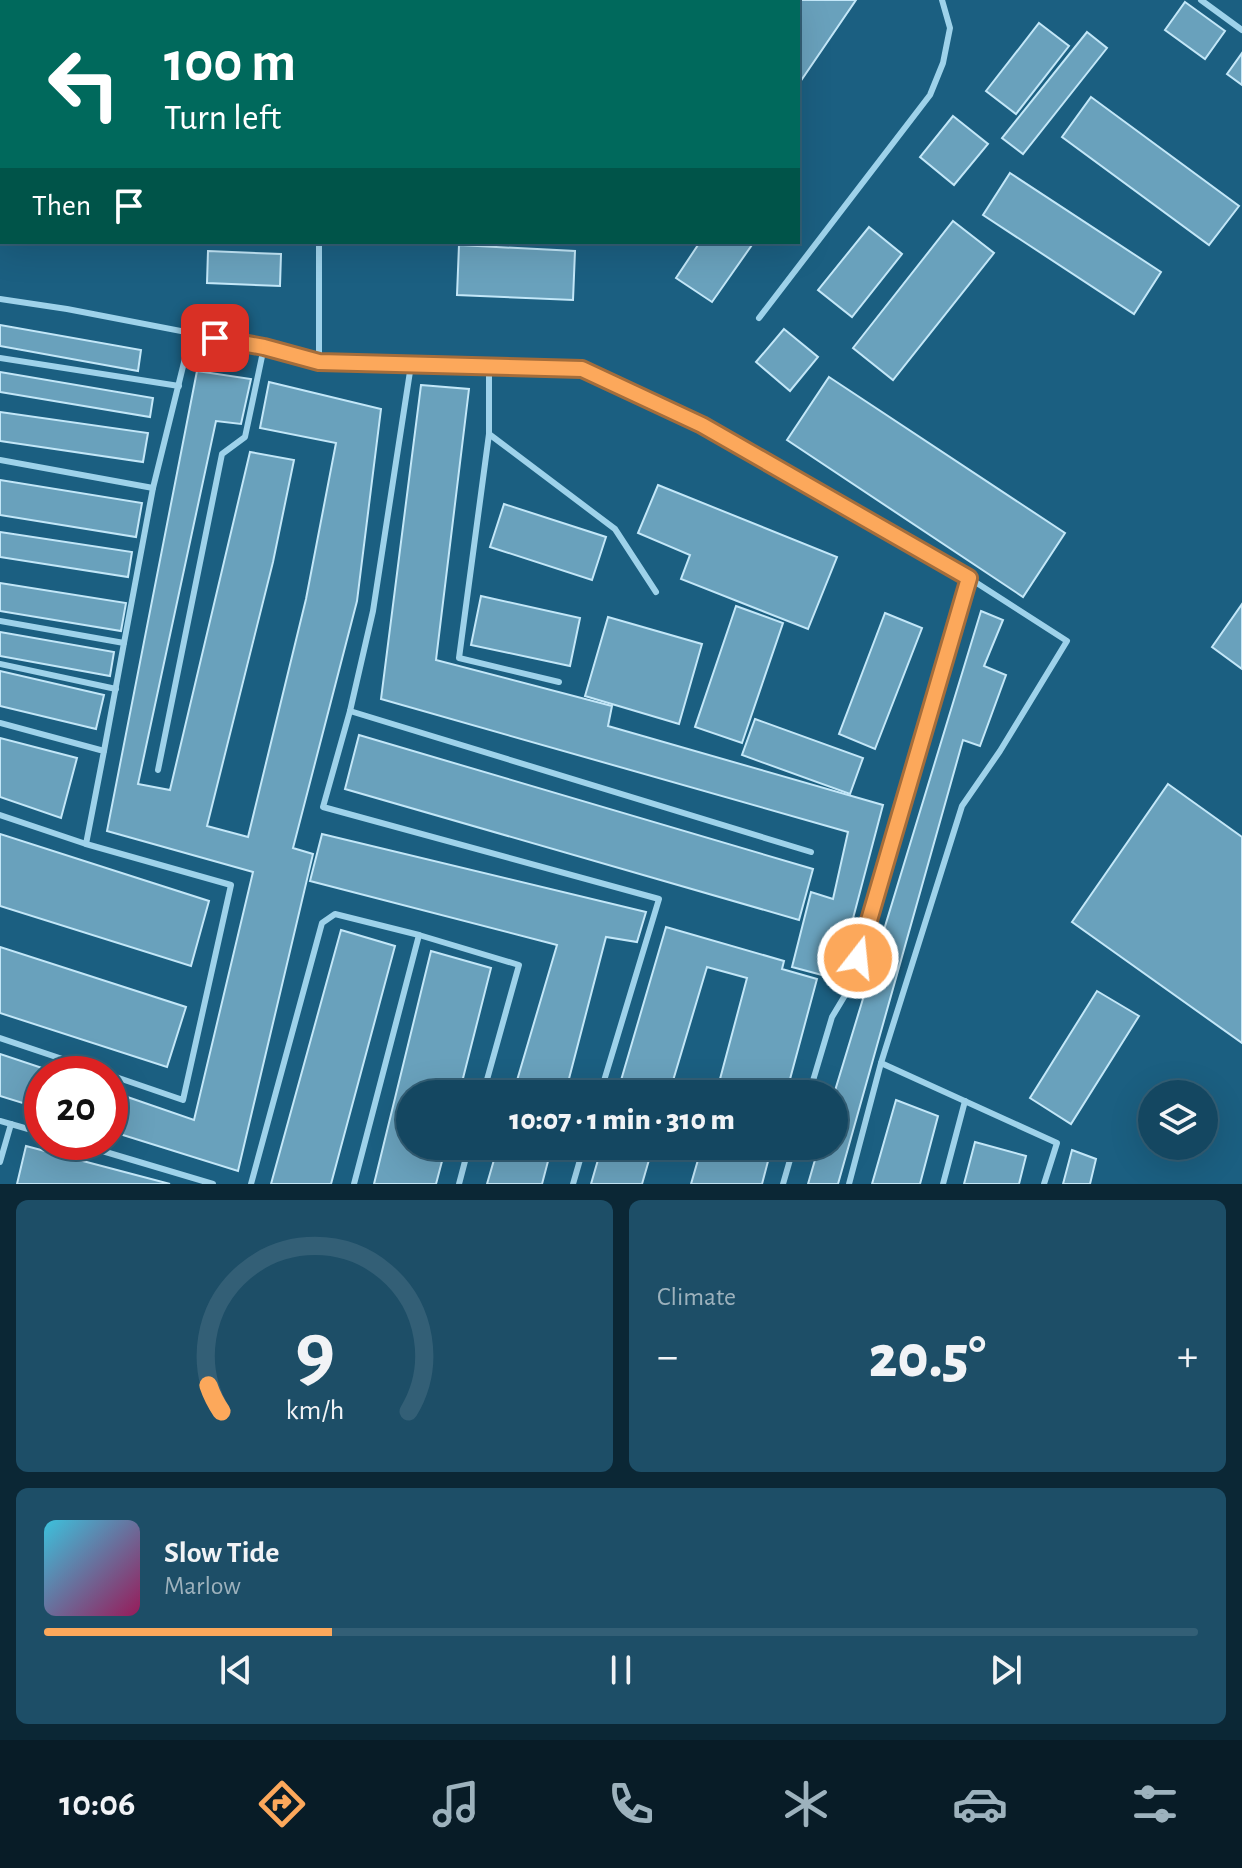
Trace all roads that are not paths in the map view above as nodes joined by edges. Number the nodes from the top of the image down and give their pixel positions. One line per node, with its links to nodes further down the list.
1 (942, 0): 6 (lane)
2 (1201, 0): 3 (lane)
3 (1242, 30)
4 (319, 244): 10 (lane)
5 (0, 299): 7 (lane)
6 (759, 318)
7 (191, 334): 8 (lane); 13 (lane)
8 (264, 347): 10 (lane); 27 (lane)
9 (0, 358): 13 (lane)
10 (319, 362): 11 (lane)
11 (411, 365): 12 (lane); 24 (lane)
12 (489, 367): 14 (lane); 17 (lane)
13 (179, 386): 16 (lane)
14 (489, 434): 18 (lane); 22 (lane)
15 (0, 460): 16 (lane)
16 (153, 488): 20 (lane)
17 (969, 578): 34 (lane); 37 (lane)
18 (656, 592)
19 (0, 621): 20 (lane)
20 (124, 643): 23 (lane)
21 (0, 664): 23 (lane)
22 (559, 682)
23 (116, 689): 26 (lane)
24 (350, 711): 30 (lane); 36 (lane)
25 (0, 723): 26 (lane)
26 (104, 751): 29 (lane)
27 (158, 770)
28 (0, 815): 29 (lane)
29 (86, 844): 38 (lane)
30 (811, 852)
31 (419, 935): 35 (lane); 49 (lane); 50 (lane)
32 (0, 1038): 33 (lane)
33 (54, 1056)
34 (881, 1063): 39 (lane); 54 (lane)
35 (487, 1080)
36 (604, 1080)
37 (813, 1080)
38 (128, 1081)
39 (965, 1101): 55 (lane); 56 (lane)
40 (0, 1121): 41 (lane)
41 (11, 1124): 42 (lane); 47 (lane)
42 (24, 1128)
43 (128, 1159): 48 (lane)
44 (465, 1160): 51 (lane)
45 (580, 1160): 52 (lane)
46 (790, 1160): 53 (lane)
47 (0, 1162)
48 (213, 1184)
49 (251, 1184)
50 (354, 1184)
51 (459, 1184)
52 (573, 1184)
53 (783, 1184)
54 (849, 1184)
55 (943, 1184)
56 (1044, 1184)

